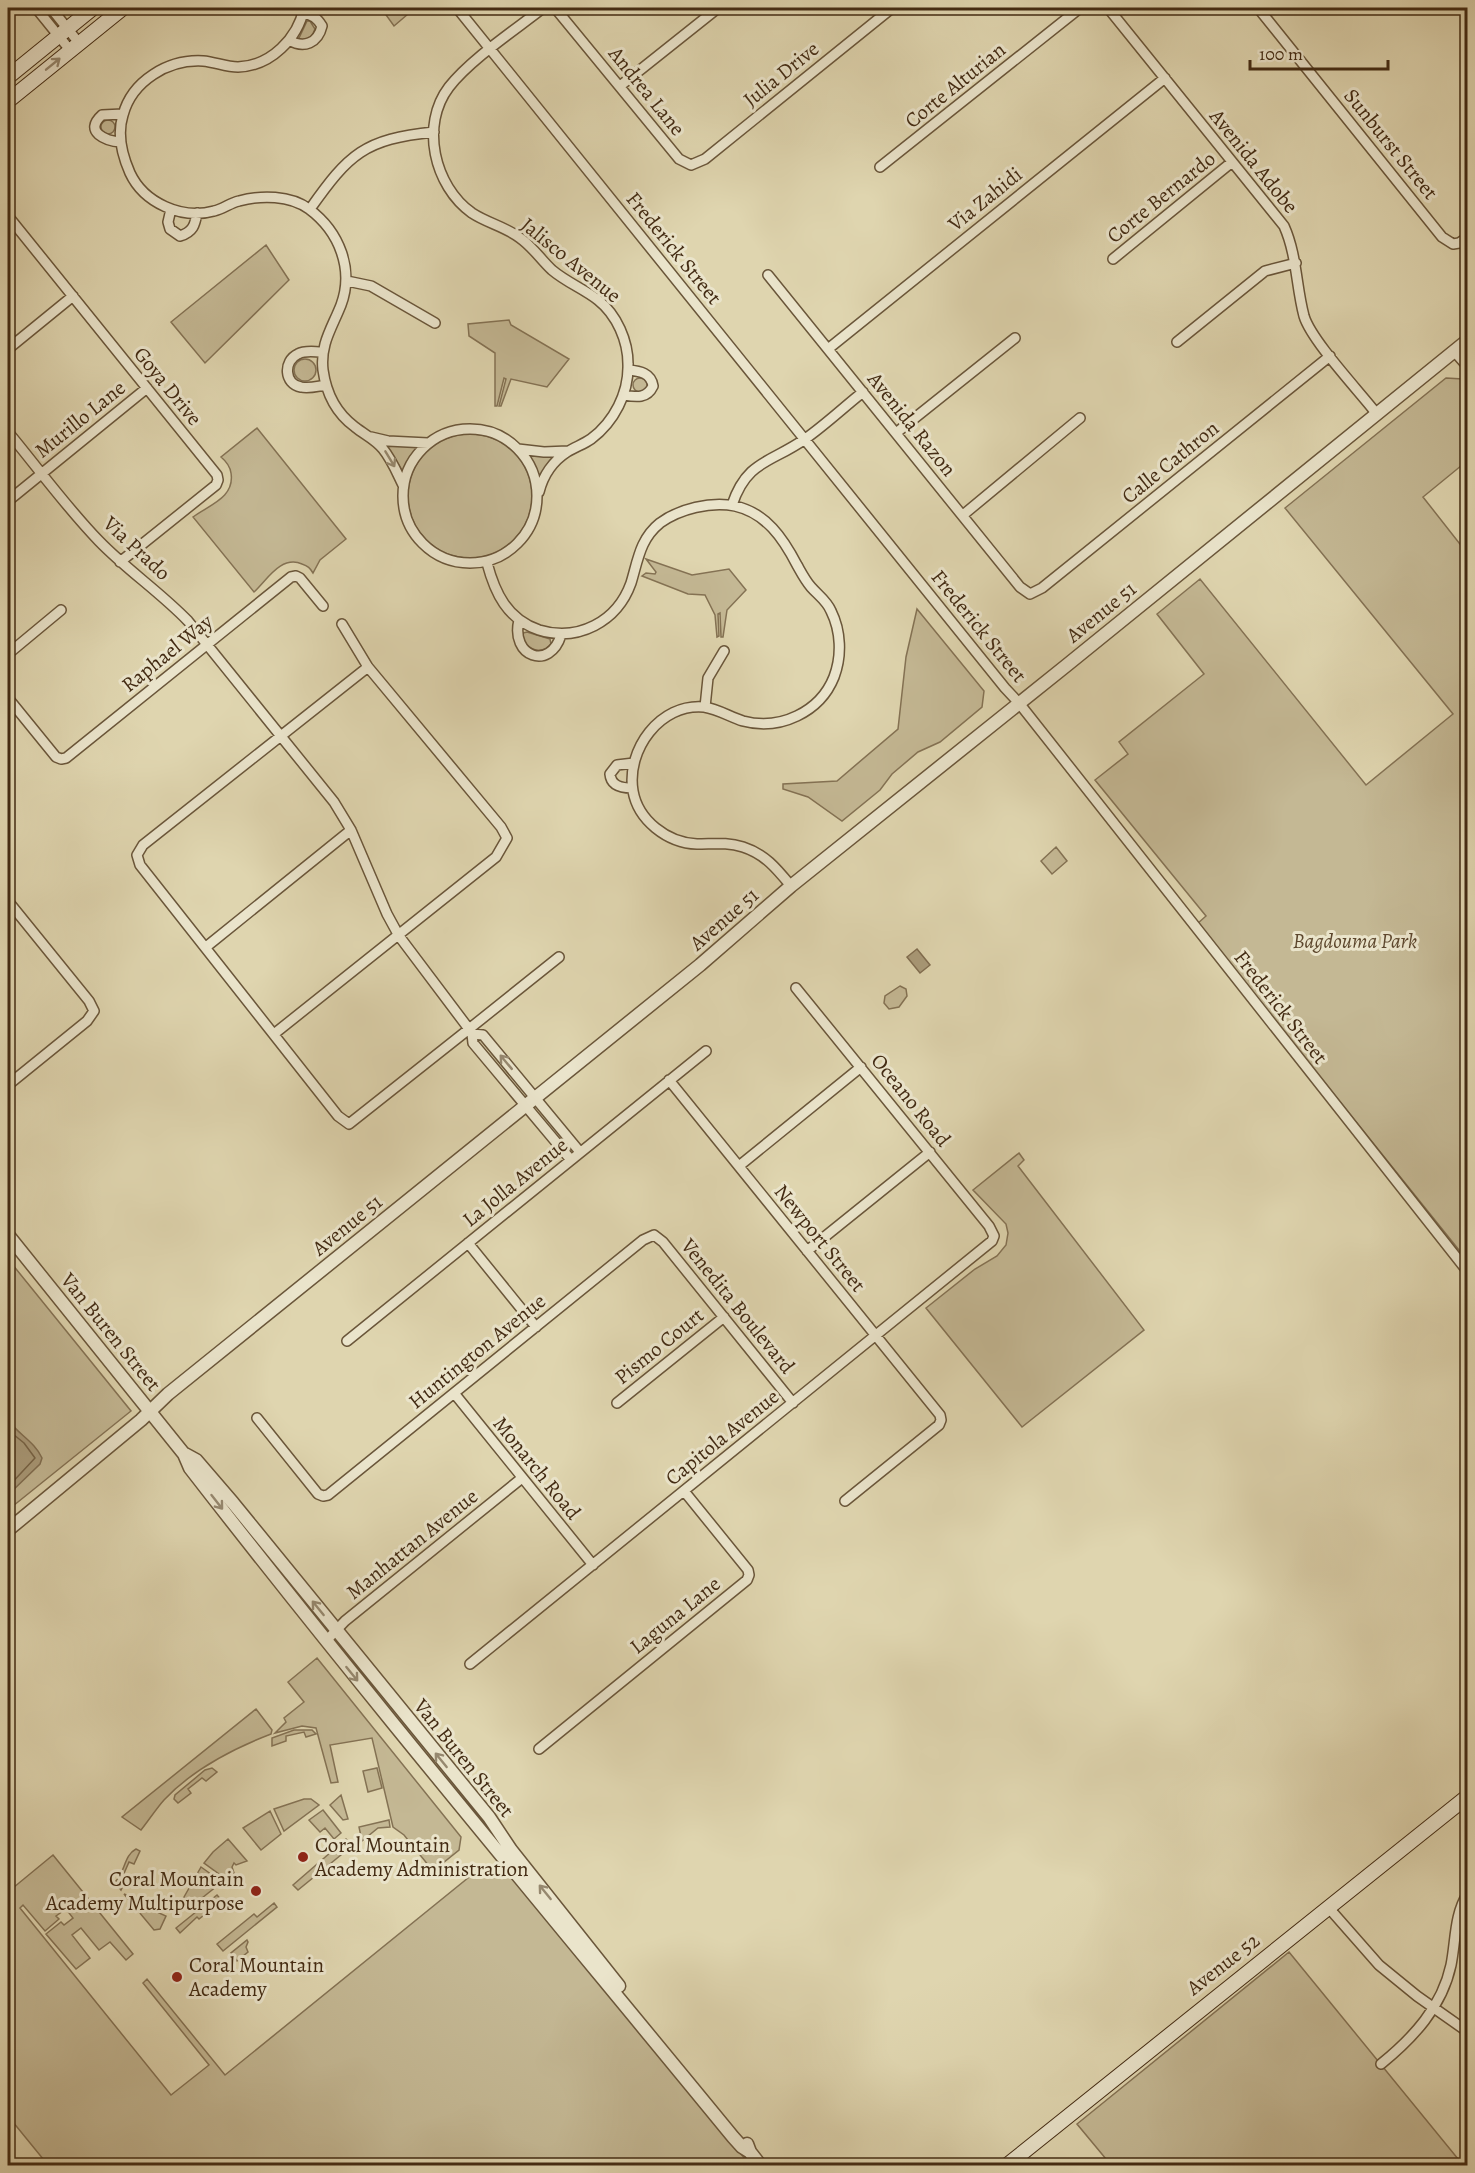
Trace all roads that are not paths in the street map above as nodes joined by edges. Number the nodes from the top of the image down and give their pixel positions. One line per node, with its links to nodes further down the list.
1 (36, 8): 14 (street)
2 (51, 8): 14 (street)
3 (93, 8): 14 (main road)
4 (123, 8): 16 (main road)
5 (457, 8): 17 (street, Frederick Street)
6 (543, 8): 17 (street, Jalisco Avenue)
7 (555, 8): 20 (street, Andrea Lane)
8 (718, 8): 20 (street)
9 (892, 8): 26 (street, Julia Drive)
10 (1080, 8): 27 (street, Corte Alturian)
11 (1108, 8): 19 (street, Avenida Adobe)
12 (1258, 8): 32 (street, Sunburst Street)
13 (303, 10): 15 (street); 15 (street)
14 (63, 32): 16 (street); 18 (main road)
15 (289, 40): 22 (street)
16 (75, 46): 21 (main road, one-way to 16)
17 (491, 49): 23 (street, Jalisco Avenue); 58 (street, Frederick Street)
18 (8, 77)
19 (1165, 78): 25 (street, Avenida Adobe); 43 (street, Via Zahidi)
20 (620, 86): 26 (street, Andrea Lane)
21 (8, 101)
22 (123, 114): 24 (street); 24 (street)
23 (434, 132): 29 (street); 48 (street, Jalisco Avenue)
24 (121, 142): 28 (street)
25 (1232, 162): 33 (street, Corte Bernardo); 34 (street, Avenida Adobe)
26 (691, 165)
27 (880, 167)
28 (171, 209): 30 (street); 30 (street)
29 (310, 210): 30 (street); 36 (street)
30 (197, 213)
31 (8, 216): 37 (street, Goya Drive)
32 (1467, 237)
33 (1113, 259)
34 (1296, 263): 41 (street); 46 (street, Avenida Adobe)
35 (768, 275): 43 (street, Avenida Razon)
36 (347, 281): 38 (street); 45 (street)
37 (73, 296): 42 (street); 50 (street, Goya Drive)
38 (435, 323)
39 (1015, 338): 56 (street)
40 (1467, 340): 44 (street, Avenue 51)
41 (1177, 342)
42 (8, 349)
43 (828, 349): 51 (street, Avenida Razon)
44 (1454, 351): 47 (street); 53 (street, Avenue 51)
45 (322, 352): 49 (street); 49 (street)
46 (1330, 356): 53 (street, Avenida Adobe); 70 (street, Calle Cathron)
47 (1467, 367)
48 (628, 370): 52 (street, Jalisco Avenue); 52 (street)
49 (326, 385): 57 (street)
50 (147, 388): 62 (street, Murillo Lane); 68 (street, Goya Drive)
51 (863, 392): 56 (street, Avenida Razon); 58 (street)
52 (623, 395): 61 (street, Jalisco Avenue)
53 (1376, 413): 81 (street, Avenue 51)
54 (1080, 418): 67 (street)
55 (8, 432): 62 (street, Via Prado)
56 (896, 433): 67 (street, Avenida Razon)
57 (371, 437): 59 (street); 63 (street, one-way to 63)
58 (805, 439): 66 (street); 81 (street, Frederick Street)
59 (428, 443): 60 (street); 63 (street)
60 (518, 449): 61 (street, Jalisco Avenue); 64 (street)
61 (568, 451): 64 (street, Jalisco Avenue)
62 (42, 473): 65 (street, Murillo Lane); 68 (street, Via Prado)
63 (403, 485): 69 (street)
64 (539, 492): 69 (street)
65 (8, 501)
66 (732, 505): 75 (street); 82 (street)
67 (963, 515): 70 (street, Avenida Razon)
68 (120, 562): 76 (street, Via Prado)
69 (487, 563): 73 (street)
70 (1030, 594)
71 (323, 606): 76 (street, Raphael Way)
72 (61, 610): 78 (street)
73 (519, 621): 75 (street); 75 (street)
74 (342, 624): 79 (street)
75 (561, 635)
76 (207, 644): 80 (street, Raphael Way); 83 (street, Via Prado)
77 (724, 651): 82 (street)
78 (8, 654)
79 (368, 667): 83 (street); 89 (street)
80 (8, 698)
81 (1019, 703): 87 (street, Avenue 51); 109 (street, Frederick Street)
82 (705, 707): 84 (street)
83 (282, 736): 86 (street, Via Prado); 90 (street)
84 (634, 763): 85 (street); 85 (street)
85 (632, 788): 87 (street)
86 (351, 831): 89 (street, Via Prado); 90 (street)
87 (791, 886): 99 (street, Avenue 51)
88 (8, 901): 98 (street)
89 (399, 936): 93 (street, Via Prado); 94 (street)
90 (206, 947): 94 (street)
91 (559, 957): 93 (street)
92 (796, 988): 96 (street, Oceano Road)
93 (471, 1032): 94 (street); 99 (street, Via Prado)
94 (274, 1034)
95 (706, 1051): 97 (street, La Jolla Avenue)
96 (861, 1067): 101 (street, Oceano Road); 103 (street)
97 (669, 1080): 100 (street, La Jolla Avenue); 103 (street, Newport Street)
98 (8, 1085)
99 (531, 1101): 100 (street); 102 (street); 117 (street, Avenue 51)
100 (580, 1152): 102 (street, La Jolla Avenue)
101 (930, 1152): 106 (street, Oceano Road); 108 (street)
102 (570, 1160): 107 (street, La Jolla Avenue)
103 (739, 1166): 108 (street, Newport Street)
104 (8, 1235): 117 (street, Van Buren Street)
105 (654, 1235): 110 (street, Venedita Boulevard); 111 (street, Huntington Avenue)
106 (994, 1236): 112 (street, Capitola Avenue)
107 (468, 1243): 111 (street); 113 (street, La Jolla Avenue)
108 (807, 1251): 112 (street, Newport Street)
109 (1467, 1272)
110 (724, 1317): 115 (street, Pismo Court); 116 (street, Venedita Boulevard)
111 (536, 1327): 114 (street, Huntington Avenue)
112 (876, 1336): 116 (street, Capitola Avenue); 122 (street, Newport Street)
113 (347, 1341)
114 (454, 1393): 118 (street, Huntington Avenue); 120 (street, Monarch Road)
115 (617, 1403)
116 (793, 1403): 121 (street, Capitola Avenue)
117 (149, 1412): 119 (street, Van Buren Street); 123 (street, Avenue 51)
118 (257, 1418)
119 (184, 1454): 125 (street, Van Buren Street, one-way to 119); 126 (street, Van Buren Street, one-way to 126)
120 (522, 1478): 124 (street, Monarch Road); 125 (street, Manhattan Avenue)
121 (684, 1491): 124 (street, Capitola Avenue); 128 (street, Laguna Lane)
122 (845, 1501)
123 (8, 1530)
124 (593, 1565): 127 (street, Capitola Avenue)
125 (336, 1630): 126 (street, Manhattan Avenue); 137 (street, Van Buren Street, one-way to 125)
126 (326, 1641): 129 (street, Van Buren Street, one-way to 129)
127 (470, 1664)
128 (539, 1749)
129 (447, 1791): 131 (street); 137 (street, Van Buren Street)
130 (1467, 1796): 133 (main road, Avenue 52)
131 (488, 1851)
132 (1467, 1893): 134 (street)
133 (1328, 1907): 134 (street); 139 (main road, Avenue 52)
134 (1433, 2008): 135 (street); 136 (street)
135 (1467, 2032)
136 (1381, 2064)
137 (750, 2152): 138 (street, Van Buren Street)
138 (761, 2166)
139 (1006, 2166)

